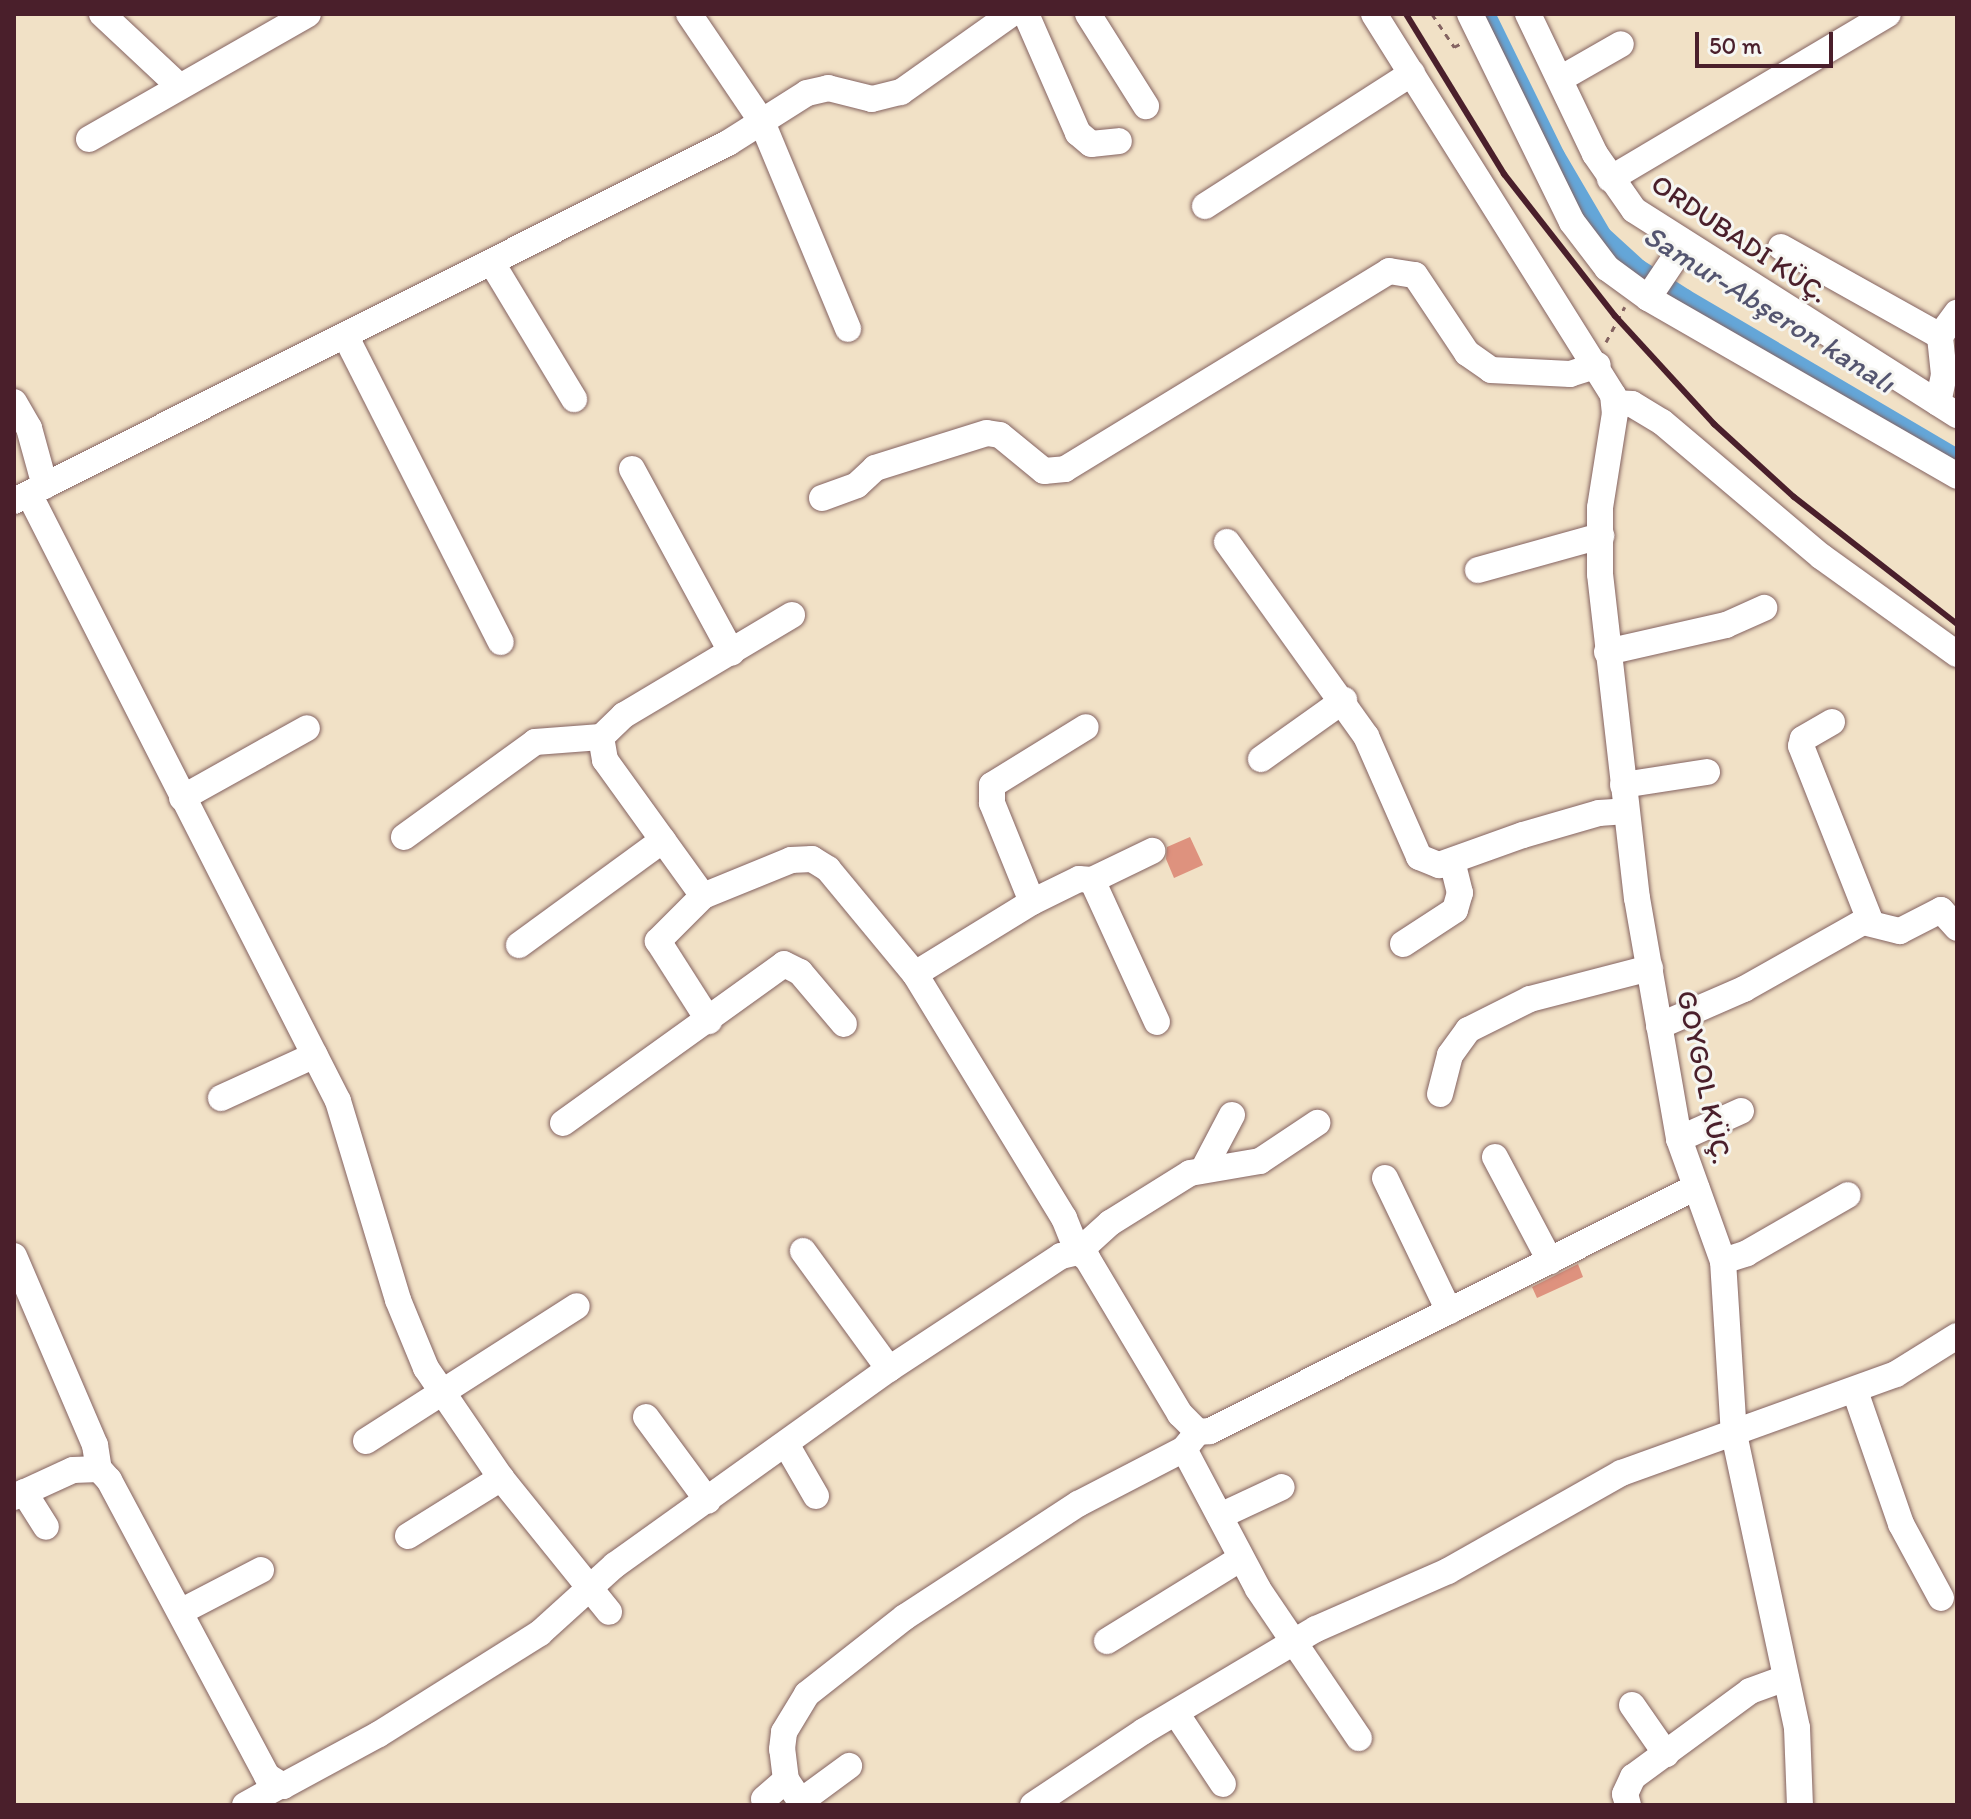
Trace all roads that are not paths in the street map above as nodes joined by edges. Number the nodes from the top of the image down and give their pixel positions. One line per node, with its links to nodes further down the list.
1 (102, 14): 14 (street)
2 (308, 14): 14 (street)
3 (689, 14): 16 (street)
4 (1011, 14): 16 (street)
5 (1026, 14): 18 (street)
6 (1088, 14): 15 (street)
7 (1374, 14): 12 (street)
8 (1470, 14): 24 (street)
9 (1528, 14): 13 (street, ORDUBADI KÜÇ.)
10 (1873, 17): 19 (street)
11 (1621, 44): 13 (street)
12 (1412, 73): 20 (street); 29 (street)
13 (1560, 79): 19 (street, ORDUBADI KÜÇ.)
14 (179, 86): 17 (street)
15 (1146, 106)
16 (762, 122): 23 (street); 26 (street)
17 (89, 139)
18 (1119, 141)
19 (1610, 179): 21 (street, ORDUBADI KÜÇ.)
20 (1205, 206)
21 (1684, 244): 24 (street); 33 (street, ORDUBADI KÜÇ.)
22 (1781, 247): 27 (street)
23 (492, 263): 28 (street); 30 (street)
24 (1641, 294): 35 (street)
25 (1957, 313): 27 (street)
26 (848, 329)
27 (1940, 336): 33 (street)
28 (346, 337): 36 (street); 43 (street)
29 (1598, 365): 32 (street); 37 (street)
30 (574, 399)
31 (14, 402): 36 (street)
32 (1615, 403): 38 (street, GOYGOL KÜÇ.); 46 (street)
33 (1948, 409)
34 (632, 469): 45 (street)
35 (1957, 476)
36 (29, 494): 55 (street)
37 (822, 498)
38 (1601, 536): 40 (street); 44 (street, GOYGOL KÜÇ.)
39 (1227, 542): 47 (street)
40 (1478, 570)
41 (1764, 608): 44 (street)
42 (792, 615): 45 (street)
43 (501, 642)
44 (1607, 652): 54 (street, GOYGOL KÜÇ.)
45 (732, 653): 51 (street)
46 (1957, 654)
47 (1344, 700): 52 (street); 60 (street)
48 (1832, 722): 64 (street)
49 (1086, 727): 63 (street)
50 (307, 728): 55 (street)
51 (601, 737): 57 (street); 58 (street)
52 (1261, 759)
53 (1707, 772): 54 (street)
54 (1623, 785): 56 (street, GOYGOL KÜÇ.)
55 (182, 798): 74 (street)
56 (1626, 811): 60 (street); 68 (street, GOYGOL KÜÇ.)
57 (404, 837)
58 (663, 840): 62 (street); 67 (street)
59 (1152, 851): 61 (street)
60 (1452, 862): 66 (street)
61 (1092, 880): 63 (street); 71 (street)
62 (703, 896): 69 (street); 70 (street)
63 (1032, 902): 69 (street)
64 (1870, 920): 65 (street); 73 (street)
65 (1957, 928)
66 (1403, 944)
67 (519, 945)
68 (1650, 968): 73 (street, GOYGOL KÜÇ.); 75 (street)
69 (915, 974): 88 (street)
70 (709, 1021): 72 (street); 79 (street)
71 (1157, 1022)
72 (844, 1024)
73 (1659, 1026): 81 (street, GOYGOL KÜÇ.)
74 (315, 1055): 76 (street); 97 (street)
75 (1440, 1094)
76 (221, 1098)
77 (1741, 1111): 81 (street)
78 (1232, 1115): 83 (street)
79 (563, 1123)
80 (1317, 1123): 83 (street)
81 (1679, 1139): 85 (street, GOYGOL KÜÇ.)
82 (1495, 1157): 90 (street)
83 (1204, 1168): 88 (street)
84 (1385, 1178): 93 (street)
85 (1696, 1187): 90 (street); 91 (street, GOYGOL KÜÇ.)
86 (1848, 1195): 91 (street)
87 (803, 1251): 95 (street)
88 (1078, 1252): 95 (street); 100 (street)
89 (14, 1256): 103 (street)
90 (1550, 1261): 93 (street)
91 (1723, 1261): 99 (street, GOYGOL KÜÇ.)
92 (577, 1306): 97 (street)
93 (1449, 1311): 100 (street)
94 (1957, 1336): 96 (street)
95 (889, 1369): 102 (street)
96 (1855, 1391): 99 (street); 115 (street)
97 (442, 1395): 101 (street); 104 (street)
98 (646, 1417): 108 (street)
99 (1734, 1434): 119 (street); 120 (street, GOYGOL KÜÇ.)
100 (1191, 1440): 109 (street); 128 (street)
101 (366, 1441)
102 (786, 1444): 107 (street); 108 (street)
103 (99, 1469): 106 (street); 116 (street)
104 (501, 1478): 111 (street); 114 (street)
105 (1282, 1487): 109 (street)
106 (19, 1494): 110 (street)
107 (816, 1496)
108 (708, 1501): 114 (street)
109 (1220, 1516): 112 (street)
110 (46, 1527)
111 (408, 1536)
112 (1240, 1559): 118 (street); 119 (street)
113 (261, 1570): 116 (street)
114 (589, 1589): 117 (street); 127 (street)
115 (1941, 1598)
116 (182, 1611): 127 (street)
117 (609, 1612)
118 (1107, 1641)
119 (1292, 1643): 122 (street); 123 (street)
120 (1786, 1678): 124 (street); 133 (street, GOYGOL KÜÇ.)
121 (1632, 1705): 124 (street)
122 (1176, 1713): 126 (street); 131 (street)
123 (1359, 1738)
124 (1666, 1754): 132 (street)
125 (849, 1766): 128 (street)
126 (1223, 1784)
127 (277, 1787): 130 (street)
128 (797, 1796): 129 (street)
129 (764, 1799)
130 (245, 1805)
131 (1033, 1805)
132 (1628, 1805)
133 (1800, 1805)

